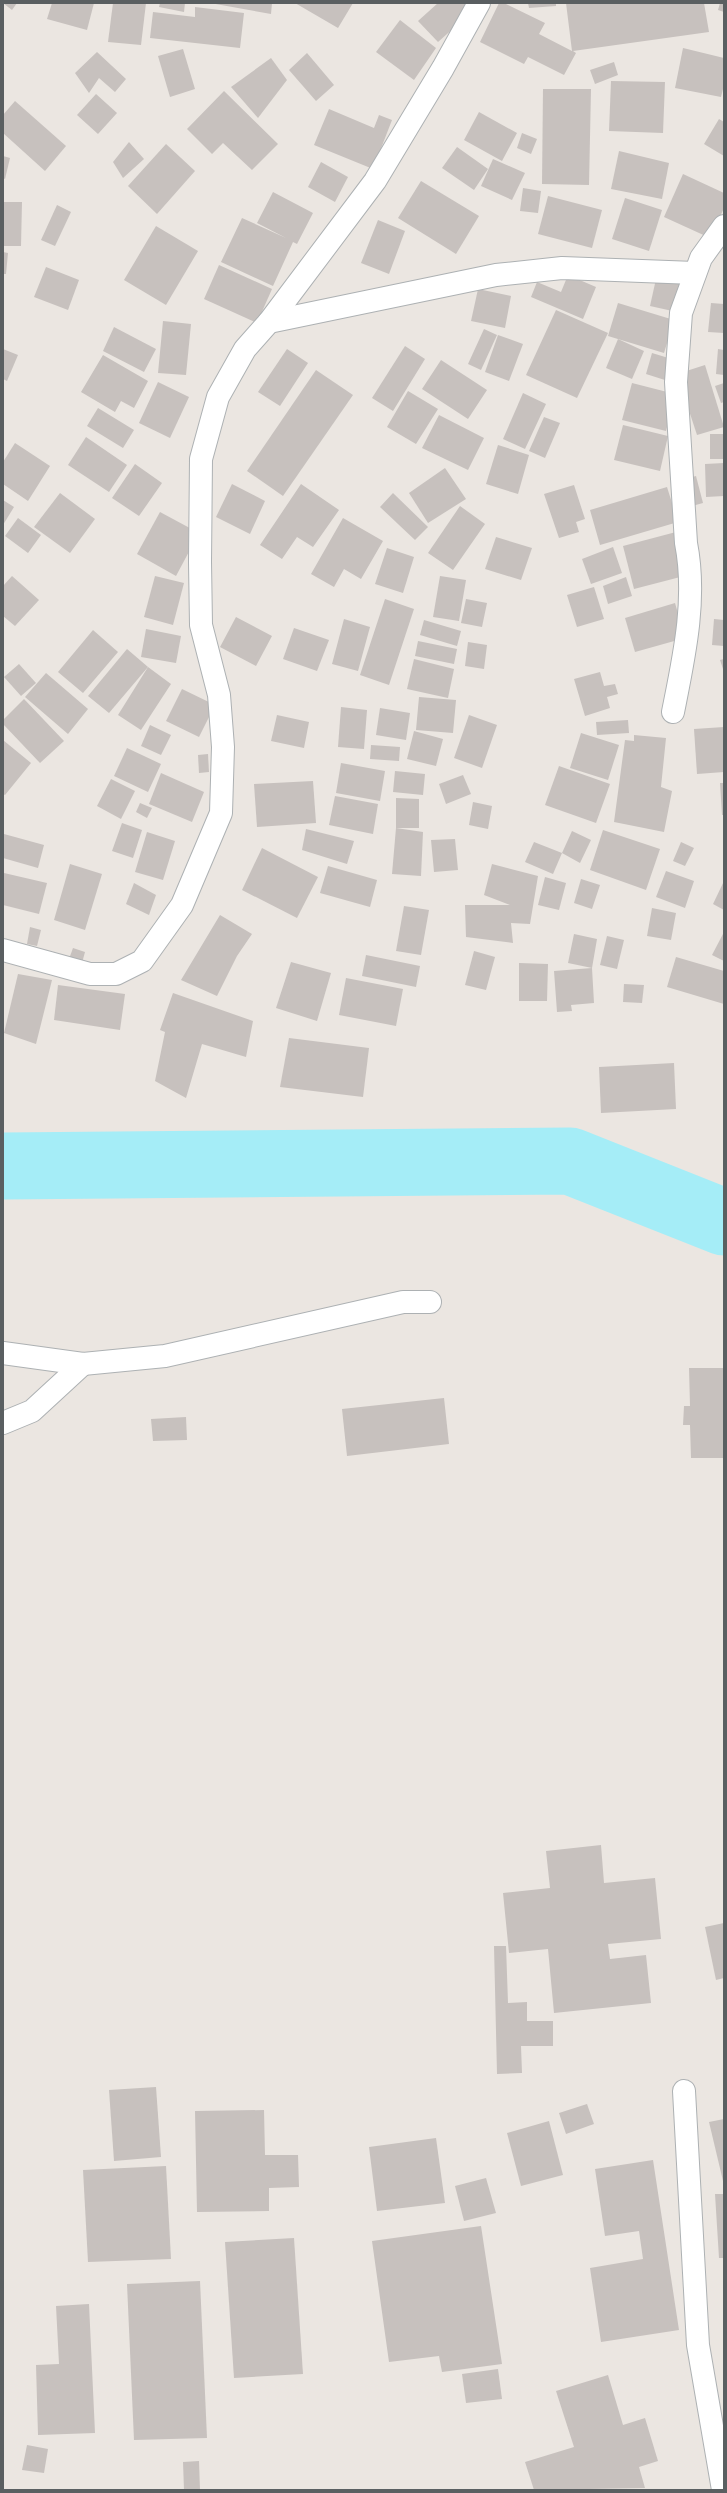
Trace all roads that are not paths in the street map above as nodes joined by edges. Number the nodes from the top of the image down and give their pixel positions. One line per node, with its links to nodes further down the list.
1 (479, 3): 4 (street)
2 (724, 226): 3 (street)
3 (695, 273): 4 (street); 5 (street)
4 (269, 322): 6 (street)
5 (673, 712)
6 (3, 950)
7 (430, 1302): 9 (street)
8 (3, 1353): 9 (street)
9 (83, 1364): 10 (street)
10 (3, 1423)
11 (684, 2091): 12 (street)
12 (723, 2490)

